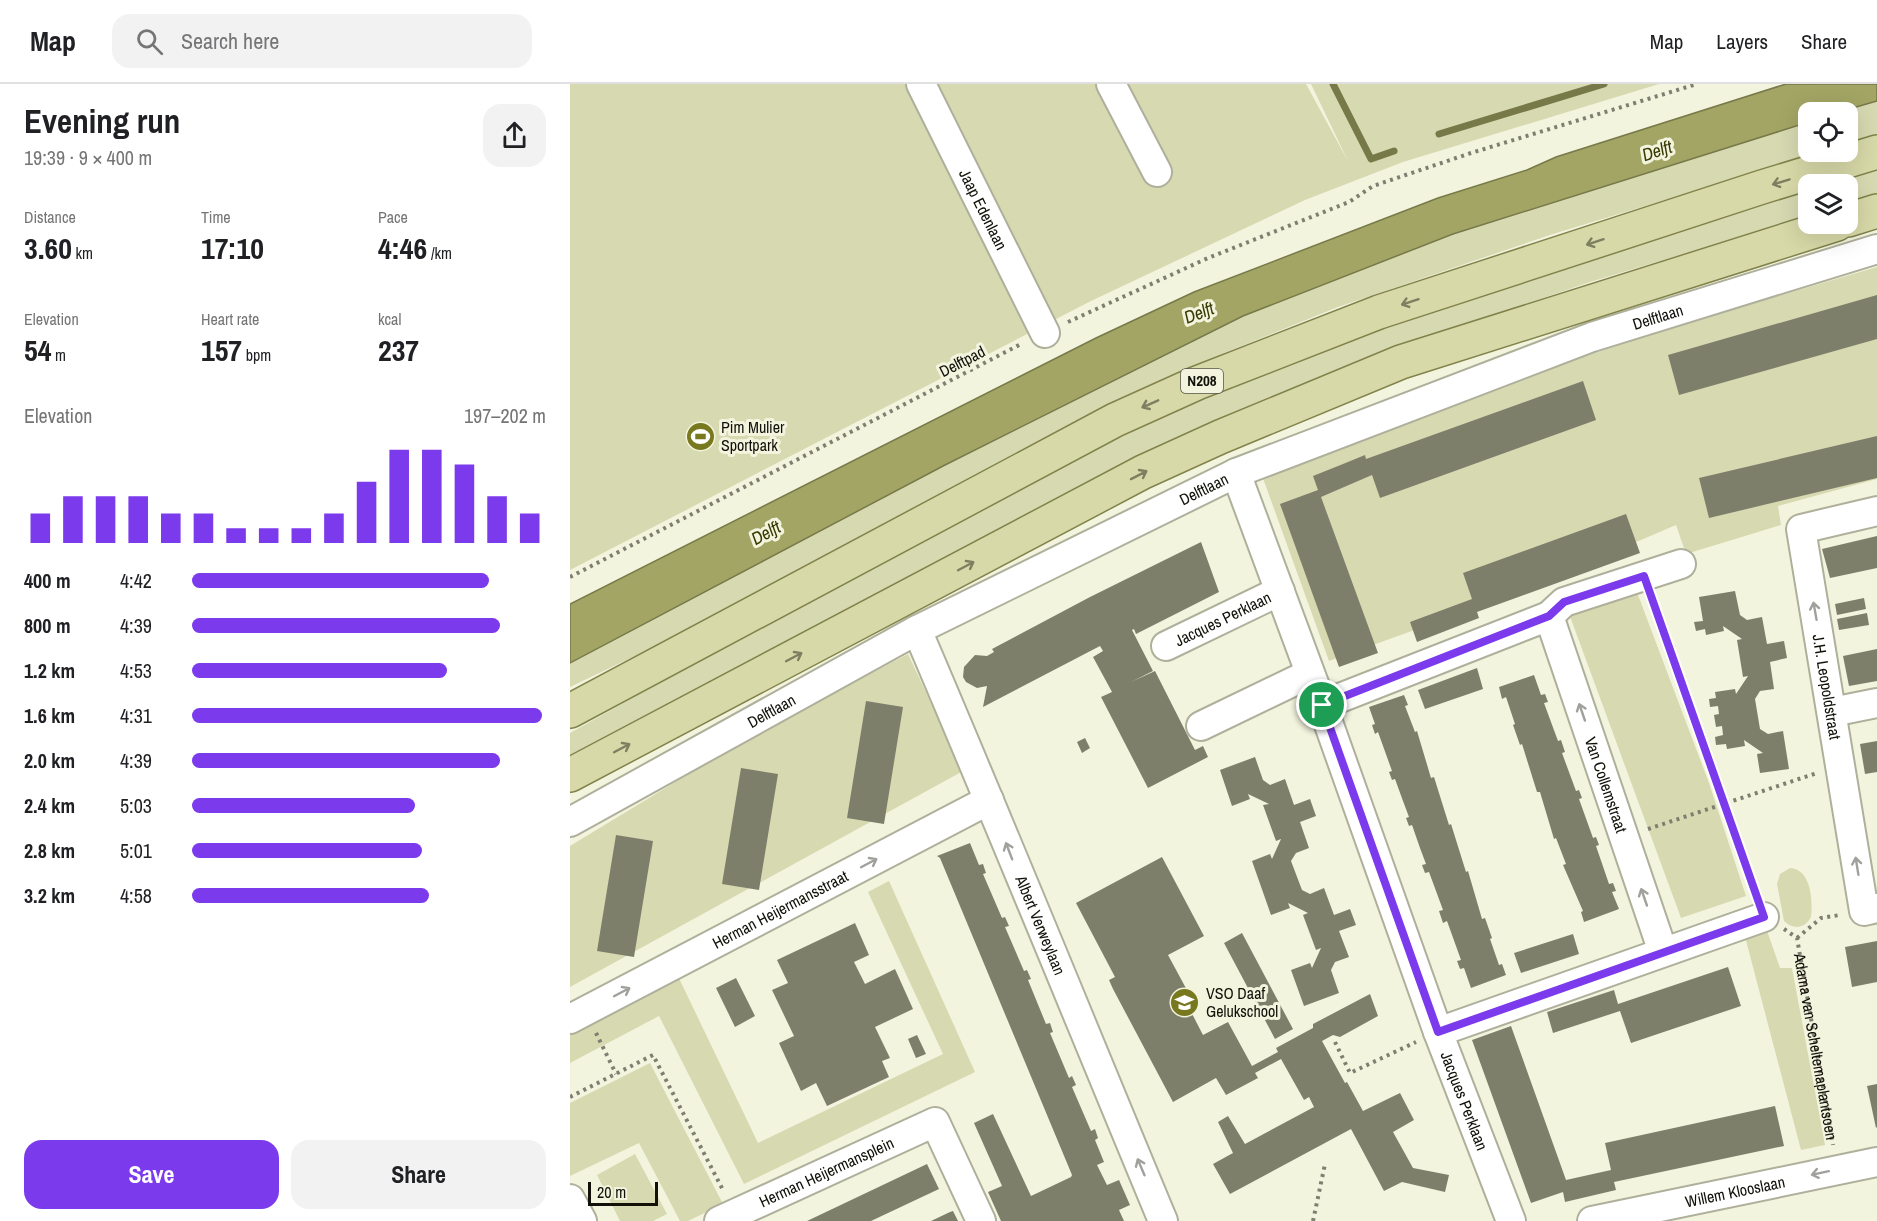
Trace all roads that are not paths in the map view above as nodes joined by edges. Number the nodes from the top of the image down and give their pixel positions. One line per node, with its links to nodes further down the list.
1 (921, 84): 9 (street, Jaap Edenlaan)
2 (1111, 84): 4 (street)
3 (1877, 153): 20 (main road, N208, one-way to 20)
4 (1157, 172)
5 (1877, 211): 6 (main road)
6 (1858, 217)
7 (1805, 234): 23 (main road, one-way to 7)
8 (1877, 249): 10 (street, Delftlaan)
9 (1045, 333)
10 (1236, 473): 13 (street, Jacques Perklaan); 15 (street, Delftlaan)
11 (1877, 511): 21 (street, J.H. Leopoldstraat, one-way to 11)
12 (1681, 564): 14 (street)
13 (1280, 591): 16 (street, Jacques Perklaan); 17 (street, Jacques Perklaan)
14 (1549, 616): 19 (street); 28 (street, Van Collemstraat, one-way to 14)
15 (917, 630): 24 (street, Albert Verweylaan); 25 (street, Delftlaan)
16 (1166, 646)
17 (1309, 674): 19 (street, Jacques Perklaan); 22 (street)
18 (1877, 703): 21 (street)
19 (1322, 705): 30 (street, Jacques Perklaan)
20 (570, 711)
21 (1832, 712): 26 (street, J.H. Leopoldstraat, one-way to 21)
22 (1201, 726)
23 (570, 776)
24 (989, 800): 29 (street, Herman Heijermansstraat, one-way to 24); 36 (street, Albert Verweylaan, one-way to 24)
25 (570, 822)
26 (1870, 910)
27 (1764, 917): 28 (street)
28 (1663, 952): 30 (street)
29 (578, 1015)
30 (1438, 1032): 37 (street, Jacques Perklaan)
31 (1877, 1161): 38 (street, Willem Klooslaan, one-way to 38)
32 (570, 1199): 34 (street)
33 (727, 1217): 35 (street, Herman Heijermansplein)
34 (582, 1221)
35 (981, 1221)
36 (1163, 1221)
37 (1511, 1221)
38 (1592, 1221)

